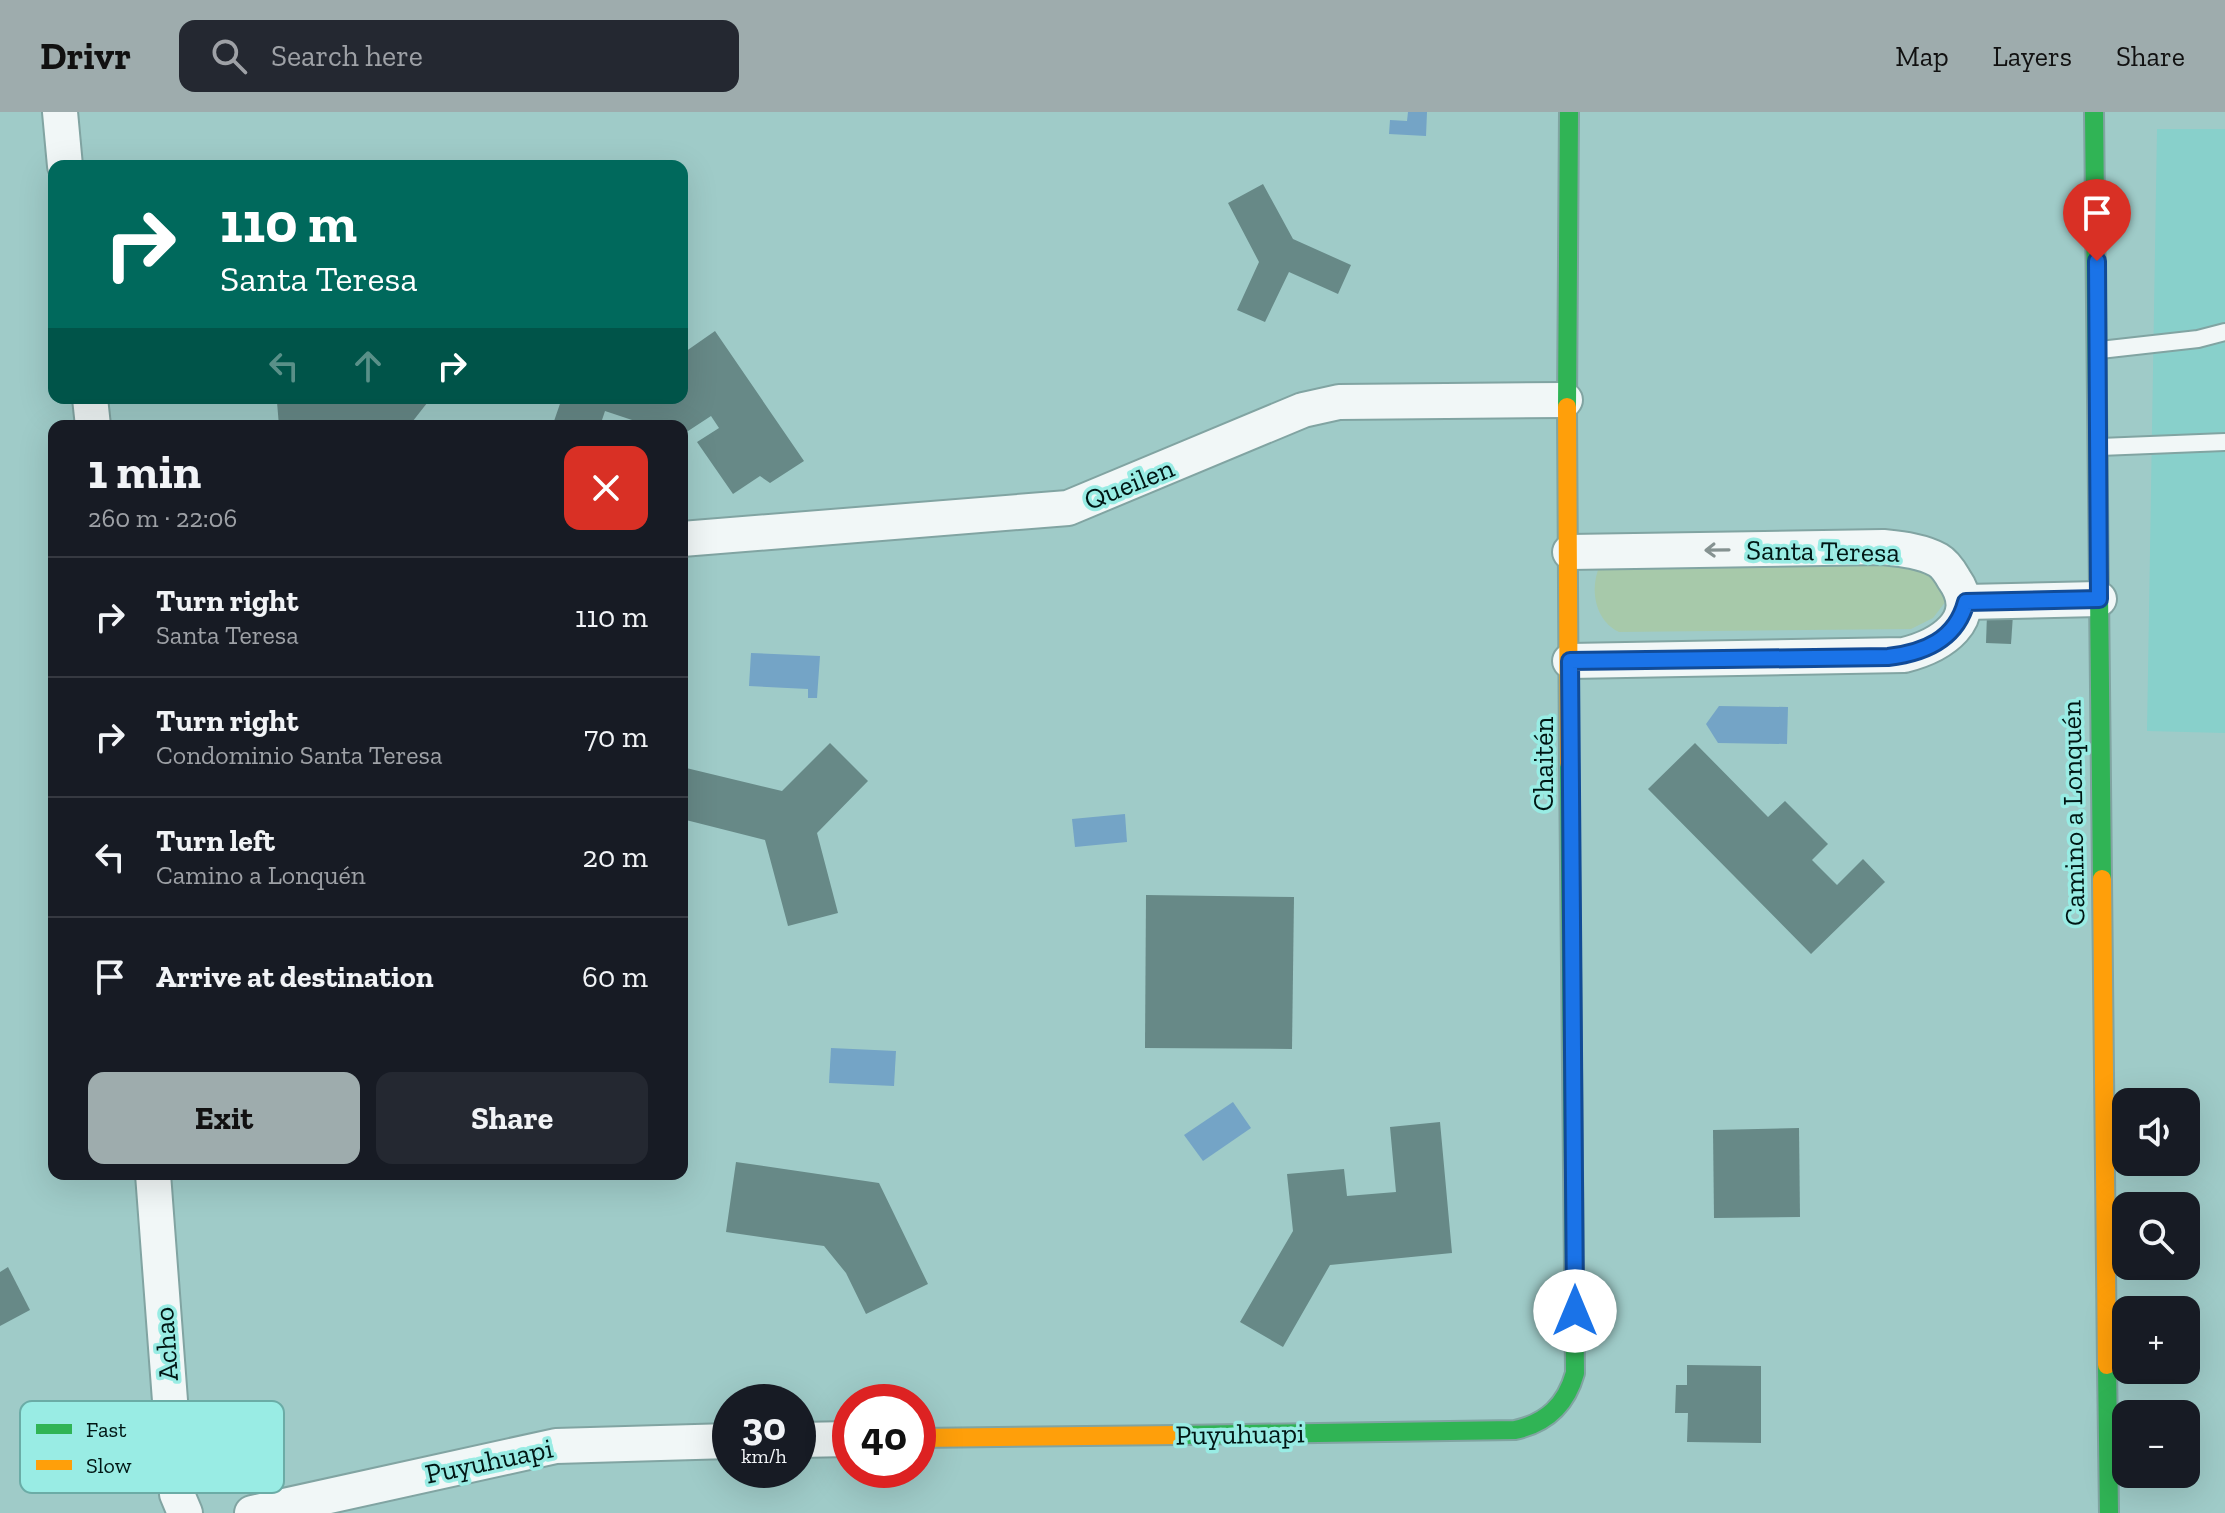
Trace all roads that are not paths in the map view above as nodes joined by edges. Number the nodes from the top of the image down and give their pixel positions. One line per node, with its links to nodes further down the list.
1 (60, 112): 4 (street)
2 (1569, 112): 7 (street, Chaitén)
3 (2094, 112): 6 (street, Camino a Lonquén)
4 (64, 160)
5 (2225, 332): 6 (lane)
6 (2098, 350): 9 (street, Camino a Lonquén)
7 (1565, 400): 10 (street, Queilen); 11 (street, Chaitén)
8 (2225, 442): 9 (lane)
9 (2098, 448): 12 (street, Camino a Lonquén)
10 (688, 539)
11 (1570, 552): 13 (street, Santa Teresa, one-way to 11); 14 (street, Chaitén)
12 (2099, 599): 13 (street); 23 (street, Camino a Lonquén)
13 (1966, 602): 14 (street)
14 (1570, 661): 17 (street, Chaitén)
15 (153, 1180): 16 (street, Achao)
16 (170, 1401)
17 (1556, 1411): 18 (street, Puyuhuapi)
18 (936, 1438)
19 (712, 1442): 22 (street, Puyuhuapi)
20 (177, 1493): 21 (street, Achao)
21 (185, 1513)
22 (252, 1513)
23 (2109, 1513)

